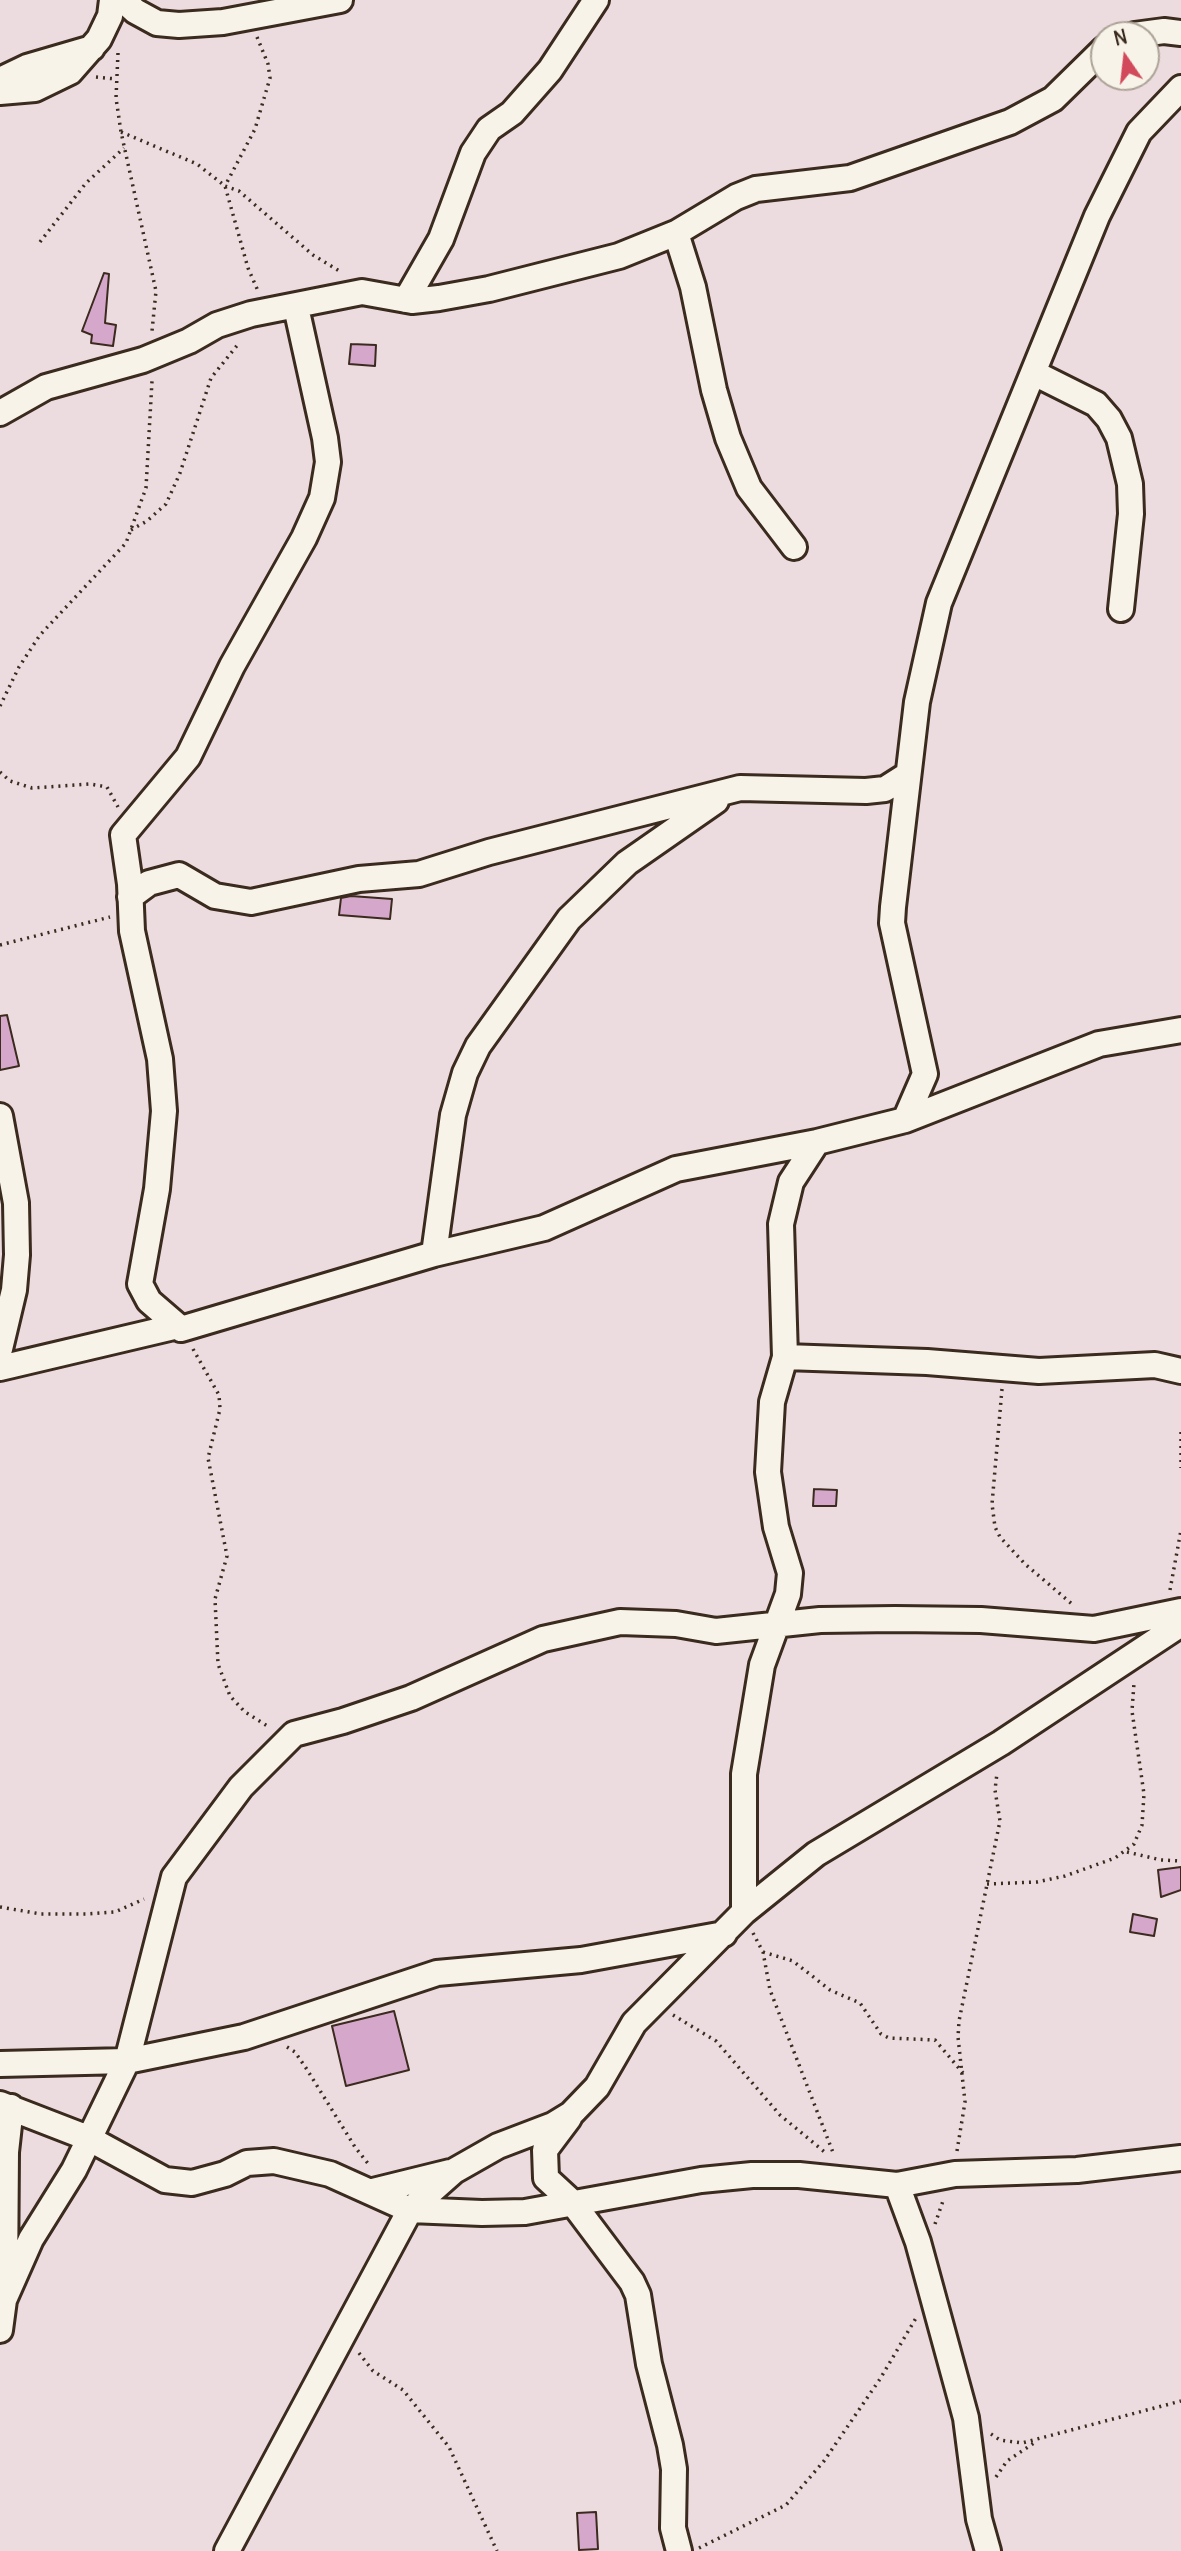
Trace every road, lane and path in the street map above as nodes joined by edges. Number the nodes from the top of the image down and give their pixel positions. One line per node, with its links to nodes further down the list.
1 (340, 0): 4 (street)
2 (596, 0): 18 (street)
3 (115, 4): 4 (street); 7 (street); 12 (path)
4 (242, 19): 14 (path)
5 (1160, 32): 6 (street)
6 (1181, 33)
7 (92, 48): 9 (street); 11 (street)
8 (1090, 63): 15 (street)
9 (0, 80)
10 (1181, 88): 21 (street)
11 (0, 92)
12 (121, 132): 13 (path); 14 (path)
13 (124, 148): 16 (path); 20 (path)
14 (225, 186): 17 (path); 19 (path)
15 (676, 233): 18 (street); 24 (street)
16 (40, 242)
17 (376, 293): 18 (street); 19 (street)
18 (405, 300)
19 (278, 310): 20 (street); 23 (path); 30 (street)
20 (152, 357): 22 (street); 23 (path)
21 (1034, 373): 25 (street); 28 (street)
22 (0, 412)
23 (131, 530): 26 (path)
24 (794, 547)
25 (1121, 609)
26 (0, 706)
27 (0, 772): 30 (path)
28 (907, 775): 29 (street); 35 (street)
29 (740, 788): 31 (street); 37 (street)
30 (125, 828): 31 (street)
31 (130, 903): 32 (path); 38 (street)
32 (0, 945)
33 (1181, 1030): 35 (street)
34 (0, 1116): 39 (street)
35 (905, 1120): 36 (street)
36 (817, 1142): 37 (street); 40 (street)
37 (434, 1254): 38 (street)
38 (179, 1328): 41 (street); 53 (path)
39 (0, 1349)
40 (785, 1357): 42 (street); 47 (street)
41 (0, 1368)
42 (1004, 1368): 43 (street); 48 (path)
43 (1181, 1371)
44 (1181, 1432): 45 (path)
45 (1181, 1468)
46 (1181, 1530): 49 (path)
47 (789, 1587): 50 (street); 51 (street)
48 (1074, 1606)
49 (1176, 1617): 50 (street); 54 (street)
50 (820, 1620): 51 (street)
51 (779, 1625): 53 (street); 60 (street)
52 (1135, 1679): 55 (path)
53 (294, 1734): 57 (street)
54 (1001, 1743): 58 (path); 60 (street)
55 (1127, 1852): 56 (path); 58 (path)
56 (1181, 1861)
57 (174, 1877): 59 (path); 65 (street)
58 (987, 1884): 67 (path)
59 (0, 1907)
60 (744, 1912): 61 (street); 62 (path)
61 (724, 1934): 63 (street); 64 (street)
62 (763, 1952): 63 (path); 67 (path)
63 (657, 1999): 69 (street)
64 (244, 2037): 65 (street); 74 (path)
65 (127, 2061): 66 (street); 70 (street)
66 (0, 2064)
67 (964, 2074): 73 (path)
68 (6, 2105): 70 (street); 80 (street)
69 (571, 2114): 72 (street); 77 (street)
70 (88, 2138): 76 (street); 80 (street)
71 (1181, 2158): 73 (street)
72 (454, 2171): 74 (street); 78 (street)
73 (955, 2174): 75 (street); 79 (path)
74 (401, 2185): 76 (street)
75 (897, 2185): 77 (street); 79 (street)
76 (373, 2191): 78 (street)
77 (572, 2202): 78 (street); 90 (street)
78 (410, 2210): 82 (street)
79 (923, 2259): 81 (street)
80 (4, 2300): 83 (street)
81 (932, 2302): 85 (street); 91 (path)
82 (347, 2326): 88 (street); 89 (path)
83 (0, 2330)
84 (1181, 2401): 86 (path)
85 (966, 2418): 86 (path); 92 (street)
86 (1042, 2438): 87 (path)
87 (996, 2478)
88 (227, 2551)
89 (497, 2551)
90 (679, 2551)
91 (693, 2551)
92 (988, 2551)

